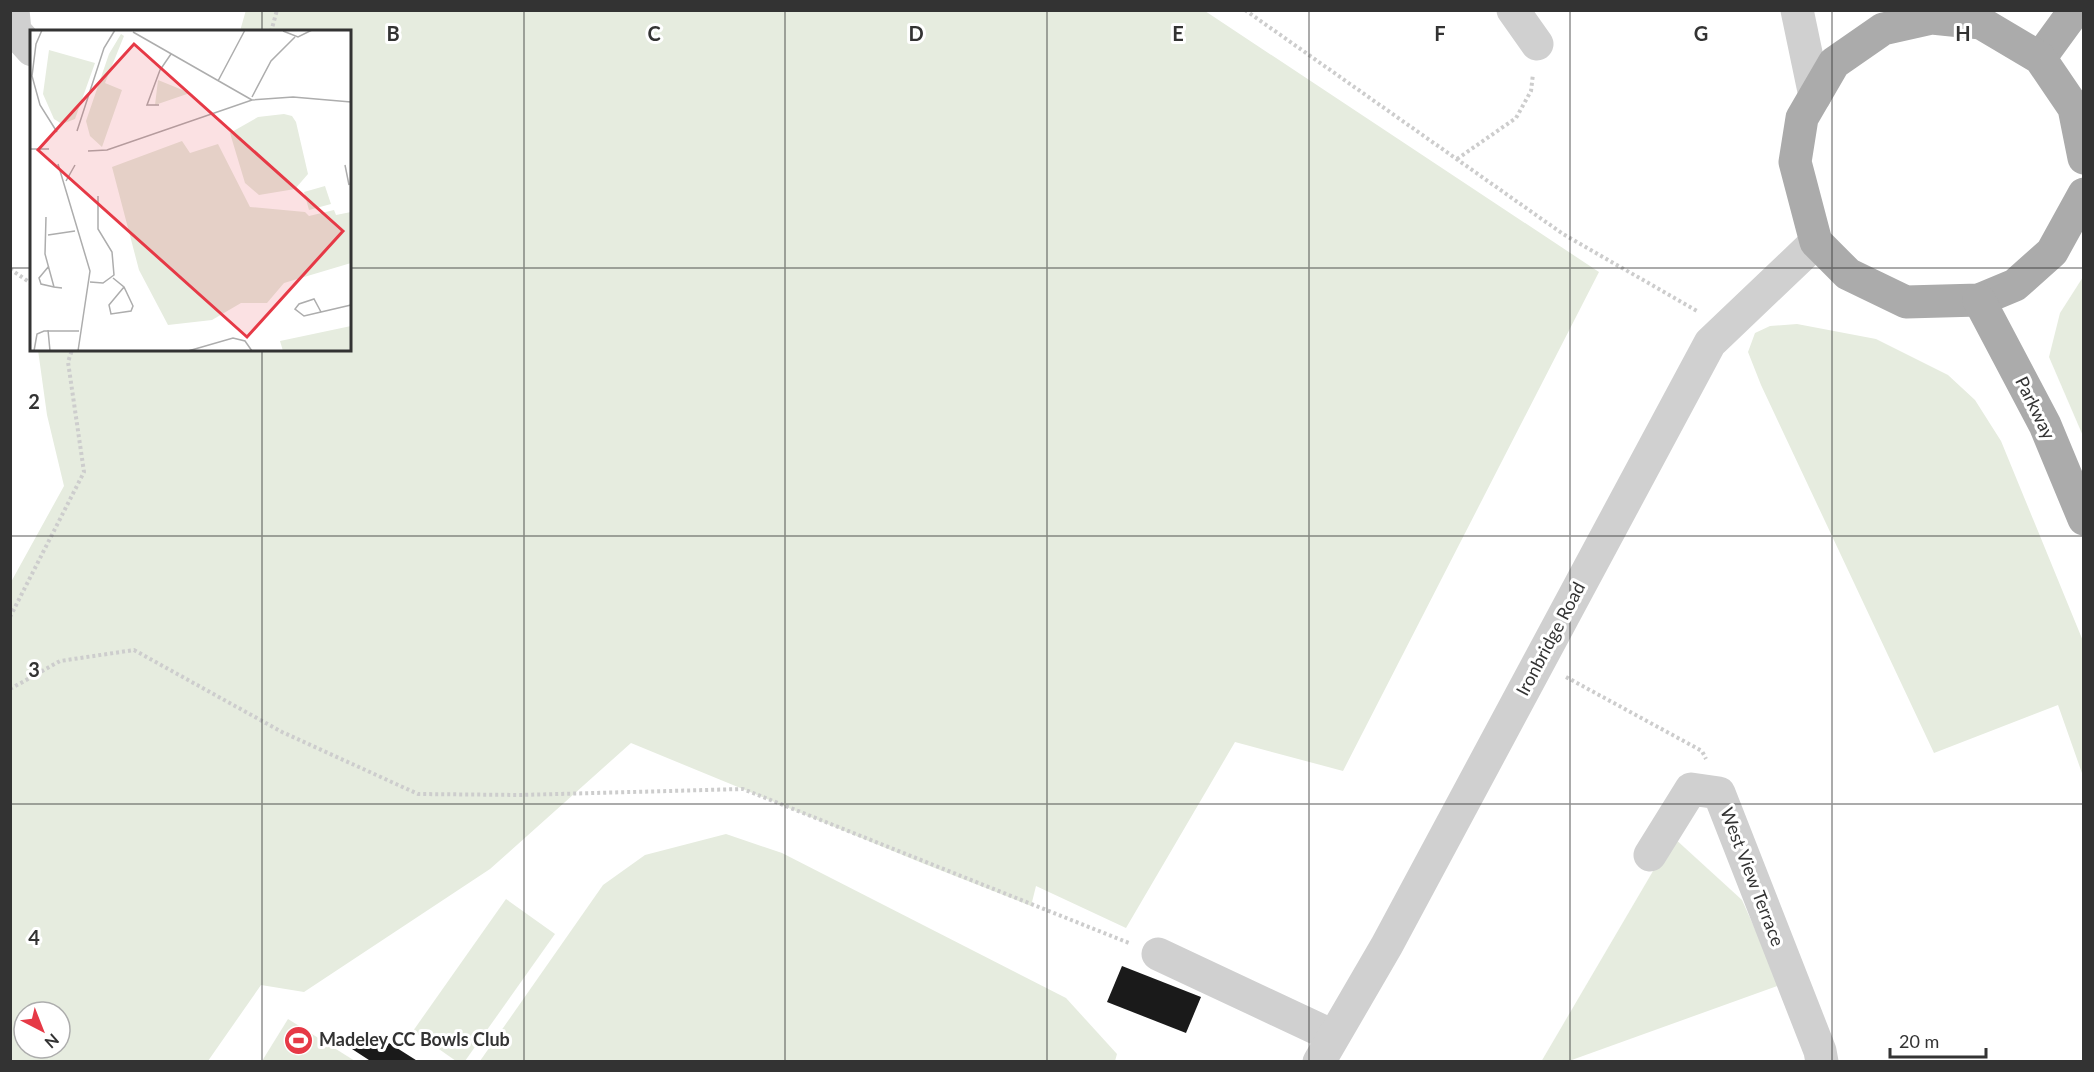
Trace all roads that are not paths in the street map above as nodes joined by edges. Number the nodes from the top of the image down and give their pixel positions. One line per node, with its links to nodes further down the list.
1 (13, 10): 7 (street)
2 (1513, 10): 6 (street)
3 (1797, 10): 9 (street)
4 (2074, 10): 8 (main road)
5 (1907, 16): 8 (main road); 9 (main road)
6 (1537, 44)
7 (30, 48)
8 (2040, 58): 10 (main road)
9 (1815, 96): 12 (main road)
10 (2084, 158)
11 (2084, 194): 13 (main road)
12 (1816, 242): 13 (main road); 17 (street, Ironbridge Road)
13 (1979, 300): 14 (main road, Parkway)
14 (2084, 519)
15 (1650, 855): 18 (street, West View Terrace)
16 (1158, 954): 17 (street)
17 (1326, 1049)
18 (1822, 1062)

